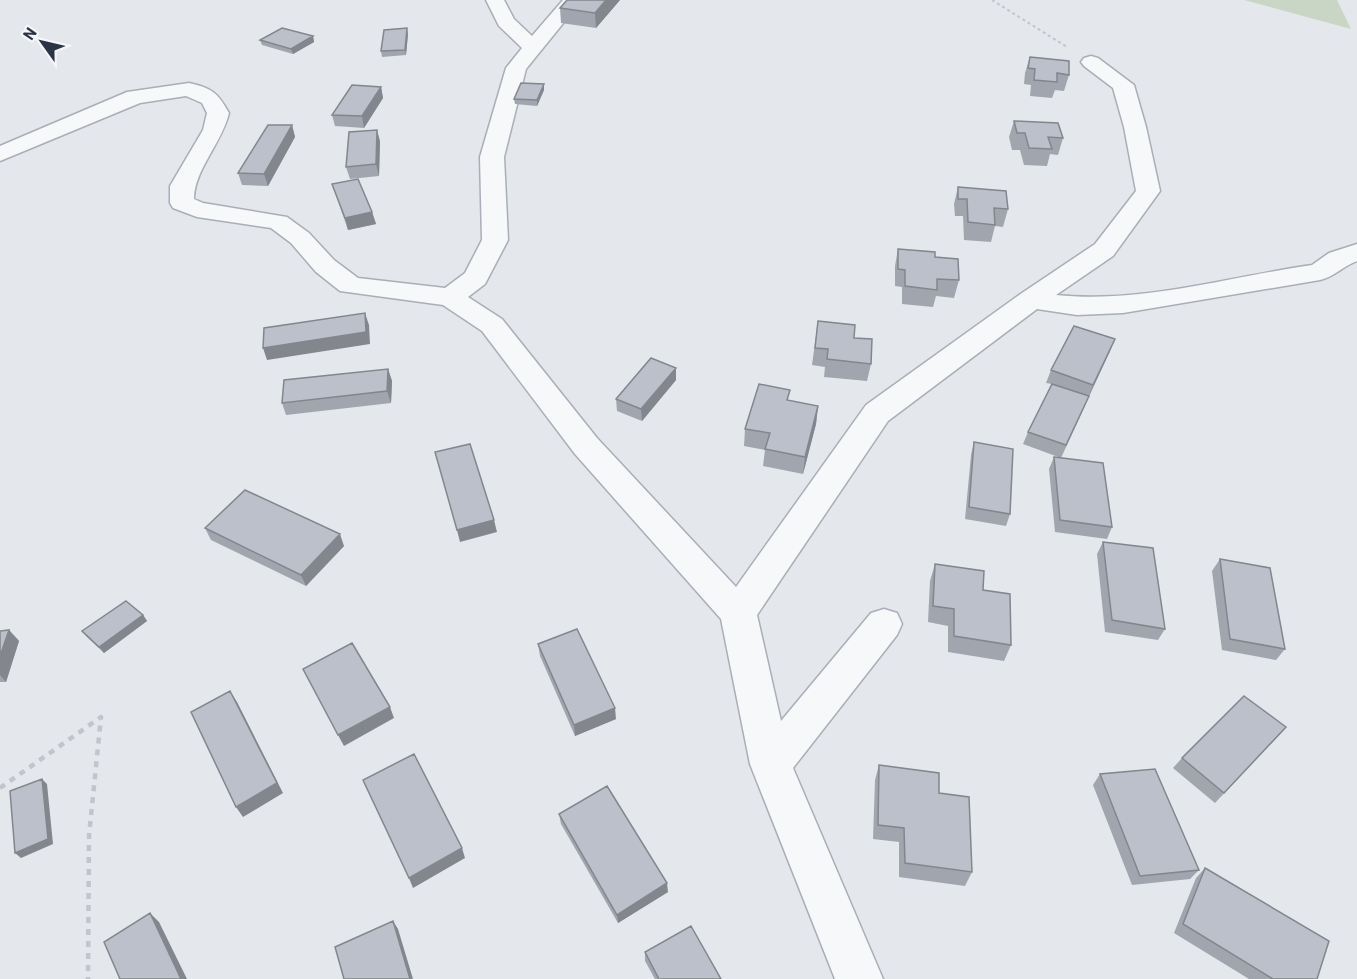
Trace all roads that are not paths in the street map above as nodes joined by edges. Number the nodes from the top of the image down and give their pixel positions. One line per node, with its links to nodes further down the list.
1 (495, 0): 3 (street)
2 (573, 0): 3 (street)
3 (533, 48): 7 (street)
4 (1091, 62): 8 (street)
5 (0, 154): 7 (street)
6 (1357, 252): 8 (street)
7 (450, 297): 9 (street)
8 (1032, 299): 9 (street)
9 (738, 613): 11 (street)
10 (884, 624): 11 (street)
11 (771, 764): 12 (street)
12 (859, 979)

